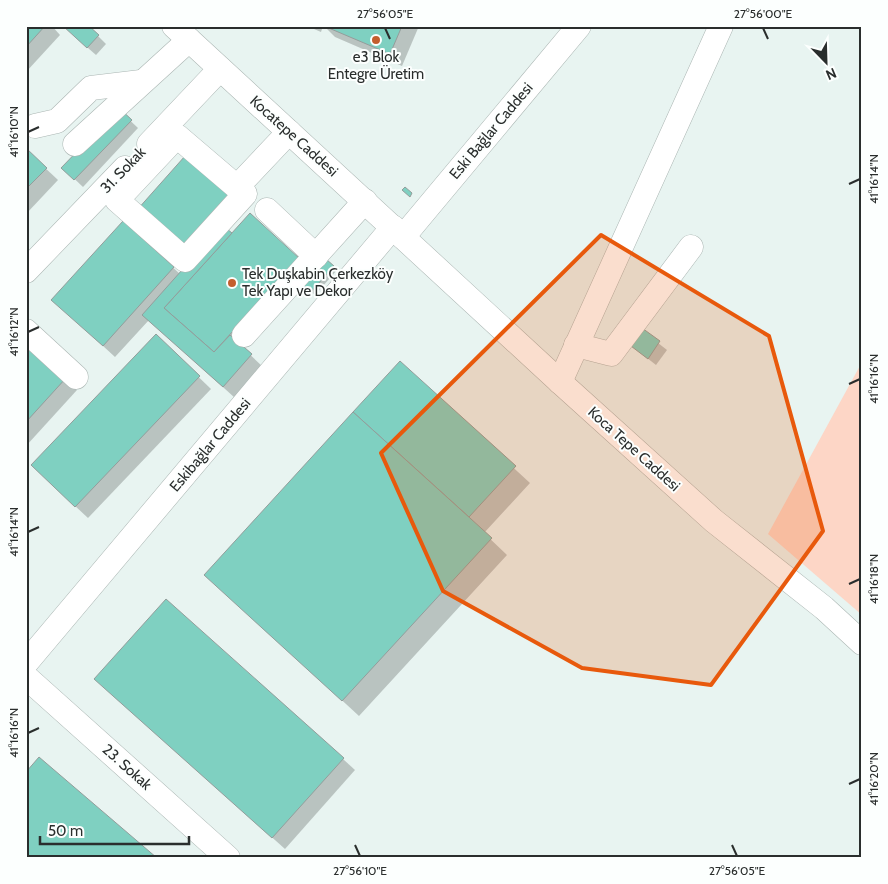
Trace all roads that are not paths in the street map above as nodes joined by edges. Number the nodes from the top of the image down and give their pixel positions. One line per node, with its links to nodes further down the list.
1 (580, 26): 12 (street, Eski Bağlar Caddesi)
2 (722, 26): 18 (street)
3 (182, 33): 4 (street, Kocatepe Caddesi); 5 (street)
4 (220, 69): 7 (street, Kocatepe Caddesi); 15 (street, 31. Sokak)
5 (141, 82): 6 (street); 8 (street)
6 (35, 126)
7 (289, 132): 9 (street); 10 (street, Kocatepe Caddesi)
8 (75, 144)
9 (237, 187): 9 (street)
10 (365, 201): 12 (street, Kocatepe Caddesi); 14 (street)
11 (267, 210): 14 (street)
12 (403, 237): 20 (street, Koca Tepe Caddesi); 22 (street, Eskibağlar Caddesi)
13 (691, 247): 18 (street)
14 (316, 256): 17 (street)
15 (26, 271)
16 (26, 330): 19 (street)
17 (244, 335)
18 (576, 345): 20 (street)
19 (76, 377)
20 (560, 382): 21 (street, Koca Tepe Caddesi)
21 (862, 643)
22 (26, 662)
23 (26, 677): 24 (street, 23. Sokak)
24 (228, 858)

